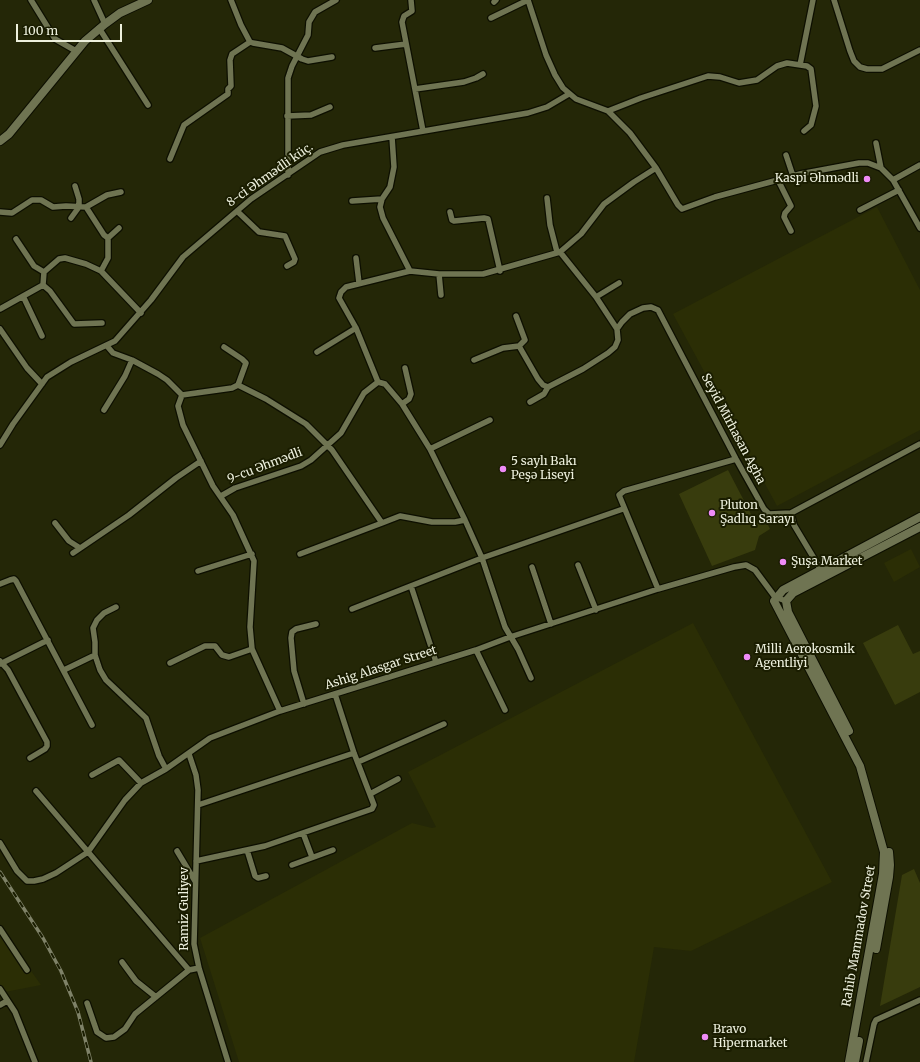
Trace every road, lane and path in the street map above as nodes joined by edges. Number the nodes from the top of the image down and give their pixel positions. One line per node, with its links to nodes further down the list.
1 (31, 0): 16 (street)
2 (94, 0): 11 (street)
3 (148, 0): 11 (main road)
4 (231, 0): 12 (street)
5 (336, 0): 17 (street)
6 (411, 0): 13 (street)
7 (528, 0): 10 (street); 22 (street)
8 (813, 0): 19 (street)
9 (834, 0): 15 (street)
10 (491, 18)
11 (102, 26): 16 (main road); 23 (street)
12 (250, 42): 17 (street); 33 (street)
13 (406, 44): 14 (street); 21 (street)
14 (375, 48)
15 (920, 50)
16 (76, 51): 30 (main road)
17 (297, 56): 18 (street); 26 (street)
18 (332, 57)
19 (800, 65): 25 (street); 28 (street)
20 (483, 74): 21 (street)
21 (415, 89): 27 (street)
22 (569, 94): 25 (street); 27 (street, 8-ci Əhmədli küç.)
23 (148, 105)
24 (330, 107): 26 (street)
25 (608, 111): 35 (street)
26 (287, 116): 37 (street)
27 (423, 131): 29 (street, 8-ci Əhmədli küç.)
28 (804, 131)
29 (392, 137): 37 (street, 8-ci Əhmədli küç.); 45 (street)
30 (0, 141)
31 (876, 143): 36 (street)
32 (786, 155): 38 (street)
33 (170, 159)
34 (920, 165): 40 (street)
35 (656, 168): 39 (street); 59 (street)
36 (881, 168): 38 (street); 40 (street)
37 (288, 175): 50 (street, 8-ci Əhmədli küç.)
38 (793, 176): 39 (street)
39 (778, 180): 56 (street)
40 (892, 180): 42 (street)
41 (74, 186): 47 (street)
42 (899, 190): 49 (street); 55 (street)
43 (121, 192): 48 (street)
44 (547, 198): 59 (street)
45 (382, 199): 46 (street); 62 (street)
46 (352, 201)
47 (79, 207): 48 (street); 51 (street); 53 (street)
48 (86, 207): 57 (street)
49 (860, 210)
50 (237, 211): 61 (street); 74 (street, 8-ci Əhmədli küç.)
51 (0, 212)
52 (450, 212): 63 (street)
53 (71, 218)
54 (119, 228): 57 (street)
55 (920, 228)
56 (791, 231)
57 (108, 238): 65 (street)
58 (16, 239): 64 (street)
59 (559, 252): 63 (street); 72 (street)
60 (356, 258): 67 (street)
61 (287, 266)
62 (410, 271): 66 (street); 67 (street)
63 (500, 271): 66 (street)
64 (44, 272): 65 (street); 69 (street)
65 (102, 272): 74 (street)
66 (439, 274): 70 (street)
67 (359, 283): 77 (street)
68 (620, 283): 72 (street)
69 (43, 285): 71 (street); 76 (street)
70 (441, 295)
71 (23, 296): 73 (street); 80 (street)
72 (596, 297): 79 (street)
73 (0, 309)
74 (140, 313): 81 (street, 8-ci Əhmədli küç.)
75 (516, 316): 82 (street)
76 (102, 323)
77 (356, 328): 84 (street); 88 (street)
78 (0, 329): 89 (street)
79 (617, 329): 91 (street); 101 (street, Seyid Mirhasan Agha)
80 (42, 336)
81 (107, 346): 85 (street); 89 (street, 8-ci Əhmədli küç.)
82 (520, 346): 86 (street); 91 (street)
83 (224, 347): 90 (street)
84 (317, 352)
85 (132, 360): 92 (street); 95 (street)
86 (474, 360)
87 (405, 368): 94 (street)
88 (378, 382): 94 (street); 99 (street, 9-cu Əhmədli)
89 (42, 384): 97 (street, 8-ci Əhmədli küç.)
90 (238, 385): 92 (street); 99 (street)
91 (548, 387): 93 (street)
92 (182, 395): 102 (street)
93 (530, 402)
94 (402, 404): 100 (street)
95 (104, 410)
96 (490, 420): 100 (street)
97 (0, 444)
98 (920, 444): 105 (street, Seyid Mirhasan Agha)
99 (328, 445): 103 (street, 9-cu Əhmədli); 109 (street)
100 (430, 450): 107 (street)
101 (736, 460): 104 (street); 105 (street, Seyid Mirhasan Agha)
102 (201, 461): 103 (street); 111 (street)
103 (221, 496): 113 (street)
104 (623, 509): 115 (street); 122 (street)
105 (791, 513): 119 (street)
106 (920, 517): 119 (main road)
107 (465, 520): 109 (street); 115 (street)
108 (55, 523): 111 (street)
109 (382, 523): 114 (street)
110 (920, 527): 119 (main road)
111 (80, 548): 112 (street)
112 (73, 553)
113 (252, 554): 118 (street); 132 (street)
114 (300, 554)
115 (482, 558): 121 (street); 130 (street)
116 (578, 565): 127 (street)
117 (532, 567): 129 (street)
118 (198, 570)
119 (823, 573): 123 (main road); 124 (main road)
120 (0, 584): 131 (street)
121 (411, 586): 126 (street); 135 (street)
122 (658, 589): 123 (street, Ashig Alasgar Street); 127 (street, Ashig Alasgar Street)
123 (775, 598): 124 (street); 149 (main road, Rahib Mammadov Street)
124 (787, 600): 149 (main road, Rahib Mammadov Street)
125 (116, 607): 134 (street)
126 (352, 609)
127 (596, 610): 129 (street, Ashig Alasgar Street)
128 (316, 624): 141 (street)
129 (551, 624): 130 (street, Ashig Alasgar Street)
130 (510, 637): 133 (street, Ashig Alasgar Street); 139 (street)
131 (48, 640): 136 (street); 138 (street)
132 (252, 649): 137 (street); 143 (street)
133 (476, 650): 135 (street, Ashig Alasgar Street); 142 (street)
134 (95, 655): 138 (street); 151 (street)
135 (436, 662): 140 (street, Ashig Alasgar Street)
136 (1, 663): 148 (street)
137 (170, 663)
138 (64, 670): 145 (street)
139 (531, 678)
140 (335, 694): 141 (street, Ashig Alasgar Street); 146 (street)
141 (304, 704): 143 (street, Ashig Alasgar Street)
142 (505, 710)
143 (280, 711): 147 (street, Ashig Alasgar Street)
144 (444, 724): 150 (street)
145 (92, 725)
146 (354, 753): 150 (street); 157 (street)
147 (189, 754): 151 (street, Ashig Alasgar Street); 157 (street, Ramiz Guliyev)
148 (30, 758)
149 (859, 759): 181 (main road, Rahib Mammadov Street)
150 (358, 762): 156 (street)
151 (166, 769): 154 (street, Ashig Alasgar Street)
152 (92, 775): 154 (street)
153 (398, 779): 156 (street)
154 (141, 783): 163 (street, Ashig Alasgar Street)
155 (36, 791): 163 (street)
156 (370, 794): 158 (street)
157 (198, 805): 165 (street, Ramiz Guliyev)
158 (303, 833): 160 (street); 164 (street)
159 (0, 843): 163 (street, Ashig Alasgar Street)
160 (247, 850): 165 (street); 167 (street)
161 (333, 850): 164 (street)
162 (177, 851): 168 (street)
163 (88, 852): 174 (street)
164 (312, 857): 166 (street)
165 (196, 861): 168 (street, Ramiz Guliyev)
166 (292, 864)
167 (266, 876)
168 (195, 881): 172 (street, Ramiz Guliyev)
169 (1, 930): 170 (street); 173 (street)
170 (0, 938)
171 (122, 962): 176 (street)
172 (199, 968): 174 (street); 183 (street, Ramiz Guliyev)
173 (27, 970)
174 (189, 970): 176 (street)
175 (0, 989): 178 (street)
176 (156, 997): 179 (street)
177 (920, 1000): 184 (street)
178 (7, 1001): 180 (street); 182 (street)
179 (87, 1003)
180 (0, 1005)
181 (851, 1060)
182 (35, 1062)
183 (228, 1062)
184 (866, 1062)

